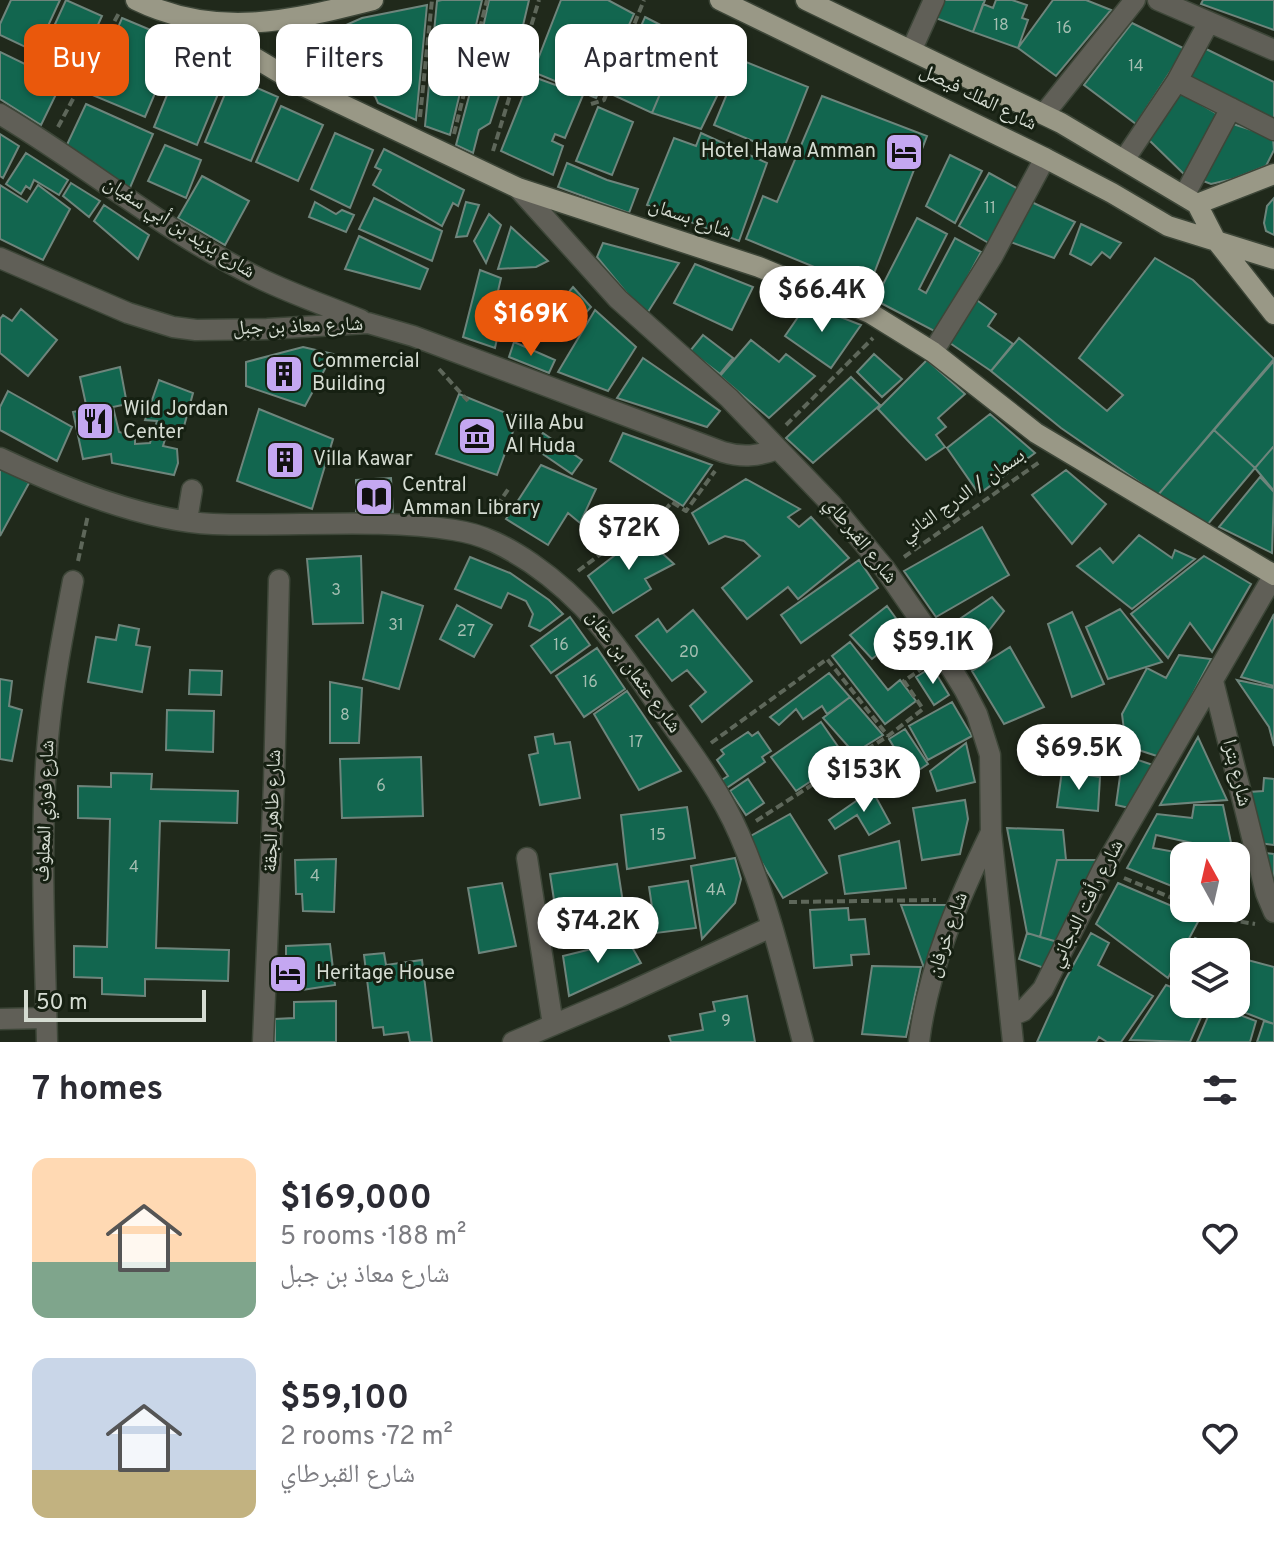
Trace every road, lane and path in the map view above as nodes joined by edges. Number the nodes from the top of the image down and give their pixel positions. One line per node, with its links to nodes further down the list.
1 (126, 0): 28 (path)
2 (136, 0): 13 (main road)
3 (373, 0): 13 (main road)
4 (432, 0): 27 (path)
5 (487, 0): 15 (path)
6 (539, 0): 16 (path)
7 (644, 0): 22 (path)
8 (720, 0): 30 (main road, شارع الملك فيصل)
9 (934, 0): 17 (street)
10 (1135, 0): 25 (street)
11 (1158, 0): 14 (street)
12 (818, 3): 17 (main road, شارع الملك فيصل)
13 (193, 21): 27 (main road, شارع بسمان)
14 (1209, 22): 18 (street); 19 (street)
15 (481, 24)
16 (532, 24)
17 (912, 49): 25 (main road, شارع الملك فيصل)
18 (1274, 50)
19 (1177, 81): 23 (street); 31 (street)
20 (463, 96): 29 (path)
21 (510, 96): 32 (path)
22 (591, 104)
23 (1231, 108): 26 (street); 35 (street)
24 (0, 114): 28 (street, شارع يزيد بن أبي سفيان)
25 (1044, 114): 31 (main road, شارع الملك فيصل)
26 (1274, 130)
27 (418, 139): 29 (main road, شارع بسمان)
28 (50, 143): 40 (street, شارع يزيد بن أبي سفيان)
29 (441, 151): 32 (main road, شارع بسمان)
30 (1045, 158): 36 (main road, شارع الملك فيصل); 42 (street)
31 (1124, 160): 35 (main road, شارع الملك فيصل)
32 (486, 173): 34 (main road, شارع بسمان)
33 (1274, 174): 35 (main road)
34 (518, 188): 41 (main road, شارع بسمان); 43 (street, شارع القبرطاي)
35 (1191, 200): 36 (main road)
36 (1215, 239): 38 (main road, شارع الملك فيصل); 39 (main road)
37 (0, 258): 40 (street, شارع معاذ بن جبل)
38 (1274, 259)
39 (1274, 314)
40 (368, 323): 45 (street, شارع معاذ بن جبل)
41 (888, 324): 42 (main road, شارع بسمان); 43 (path)
42 (933, 352): 44 (main road, شارع بسمان)
43 (774, 445): 45 (street, شارع معاذ بن جبل); 52 (street, شارع القبرطاي)
44 (1060, 448): 52 (path, بسمان / الدرج الثاني); 53 (main road, شارع بسمان)
45 (729, 454): 56 (path)
46 (0, 458): 49 (street, شارع عثمان بن عفان)
47 (509, 488): 51 (path)
48 (192, 490): 50 (street)
49 (92, 497): 50 (street, شارع عثمان بن عفان); 55 (path)
50 (187, 520): 51 (street, شارع عثمان بن عفان)
51 (478, 534): 56 (street, شارع عثمان بن عفان)
52 (885, 569): 57 (street, شارع القبرطاي)
53 (1274, 575): 58 (street, شارع رأفت الدجاني)
54 (279, 580): 75 (street, شارع طاهر الجقة)
55 (73, 581): 71 (street, شارع فوزي المعلوف)
56 (562, 585): 60 (street, شارع عثمان بن عفان)
57 (942, 654): 59 (path); 62 (street, شارع القبرطاي)
58 (1213, 681): 64 (street, شارع رأفت الدجاني); 68 (street, شارع بترا)
59 (888, 736): 60 (path); 61 (path)
60 (695, 757): 61 (street, شارع عثمان بن عفان)
61 (738, 832): 67 (street, شارع عثمان بن عفان)
62 (991, 832): 66 (street, شارع خرفان); 70 (street, شارع القبرطاي)
63 (527, 858): 73 (street)
64 (1103, 869): 65 (path); 70 (street, شارع رأفت الدجاني)
65 (1170, 897)
66 (958, 900): 67 (path); 78 (street, شارع خرفان)
67 (764, 902): 69 (street, شارع عثمان بن عفان)
68 (1267, 918)
69 (771, 927): 73 (street); 77 (street, شارع عثمان بن عفان)
70 (1011, 1016): 79 (street, شارع القبرطاي)
71 (46, 1018): 72 (street); 74 (street, شارع فوزي المعلوف)
72 (0, 1019)
73 (553, 1025): 76 (street)
74 (47, 1042)
75 (263, 1042)
76 (513, 1042)
77 (803, 1042)
78 (919, 1042)
79 (1013, 1042)

